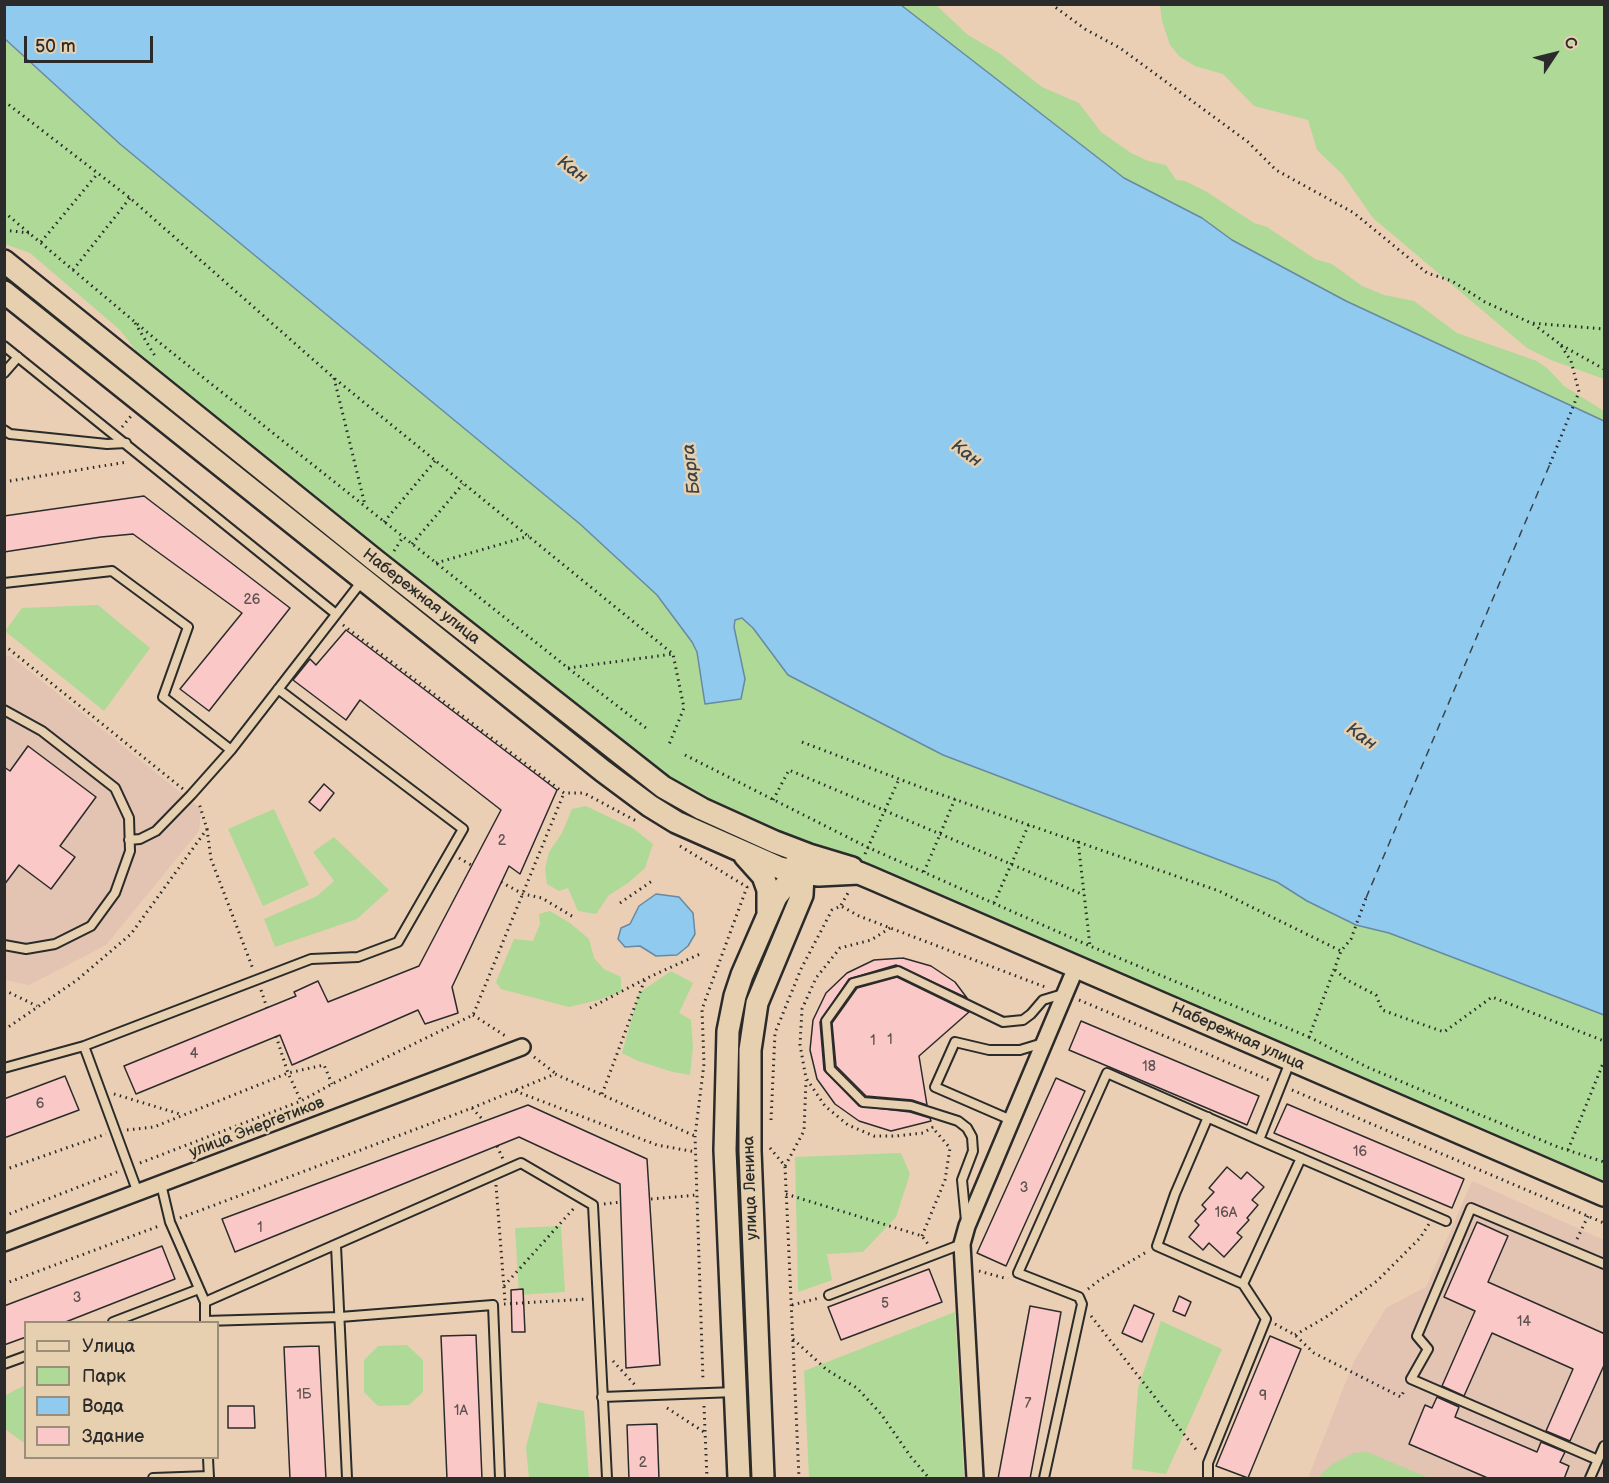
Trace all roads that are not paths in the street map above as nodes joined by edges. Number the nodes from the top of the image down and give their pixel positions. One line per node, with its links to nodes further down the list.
1 (4, 261): 8 (main road, Набережная улица)
2 (4, 292): 9 (main road, Набережная улица)
3 (4, 346): 4 (lane)
4 (18, 357): 5 (lane); 7 (lane)
5 (4, 373)
6 (4, 430): 7 (lane)
7 (126, 443): 11 (lane)
8 (376, 561): 9 (main road); 16 (main road, Набережная улица)
9 (363, 579): 11 (lane); 17 (main road, Набережная улица)
10 (4, 583): 14 (lane)
11 (336, 614): 12 (lane)
12 (278, 689): 14 (lane); 26 (lane)
13 (4, 710): 15 (lane)
14 (231, 750): 15 (lane)
15 (129, 840): 22 (lane)
16 (775, 842): 18 (main road, Набережная улица); 19 (main road)
17 (741, 852): 19 (main road, Набережная улица); 21 (main road, улица Ленина)
18 (843, 869): 19 (main road, Набережная улица); 20 (main road, улица Ленина); 23 (main road, Набережная улица)
19 (801, 872): 20 (main road, улица Ленина); 21 (main road, улица Ленина)
20 (798, 906): 64 (main road, улица Ленина)
21 (766, 922): 53 (main road, улица Ленина)
22 (4, 945)
23 (1077, 965): 24 (street); 28 (main road, Набережная улица)
24 (1063, 994): 25 (street); 38 (lane)
25 (1043, 1043): 31 (street); 31 (lane)
26 (84, 1046): 29 (lane); 35 (lane)
27 (522, 1047): 34 (street, улица Энергетиков)
28 (1290, 1060): 32 (lane); 36 (main road, Набережная улица)
29 (4, 1068)
30 (1208, 1118): 32 (lane); 43 (lane); 66 (lane)
31 (1011, 1120): 38 (street)
32 (1258, 1140): 33 (lane)
33 (1300, 1158): 37 (lane); 43 (lane)
34 (161, 1184): 35 (street, улица Энергетиков); 44 (lane)
35 (138, 1193): 39 (street, улица Энергетиков)
36 (1605, 1195)
37 (1446, 1221)
38 (967, 1226): 40 (street)
39 (4, 1244)
40 (962, 1244): 45 (lane); 65 (street)
41 (336, 1245): 46 (lane); 47 (lane); 54 (lane)
42 (1605, 1264): 57 (lane)
43 (1243, 1284): 67 (lane)
44 (199, 1290): 46 (lane); 48 (lane)
45 (829, 1295)
46 (205, 1302): 49 (lane)
47 (340, 1317): 50 (lane); 60 (lane); 61 (lane)
48 (118, 1321)
49 (205, 1321)
50 (219, 1321)
51 (24, 1357): 52 (lane)
52 (4, 1364)
53 (735, 1392): 54 (lane); 63 (main road, улица Ленина)
54 (602, 1397): 62 (lane)
55 (1605, 1446): 57 (lane)
56 (208, 1459): 58 (lane)
57 (1598, 1460): 68 (lane)
58 (209, 1477): 59 (lane)
59 (153, 1479)
60 (347, 1479)
61 (500, 1479)
62 (607, 1479)
63 (739, 1479)
64 (764, 1479)
65 (975, 1479)
66 (1044, 1479)
67 (1208, 1479)
68 (1590, 1479)

